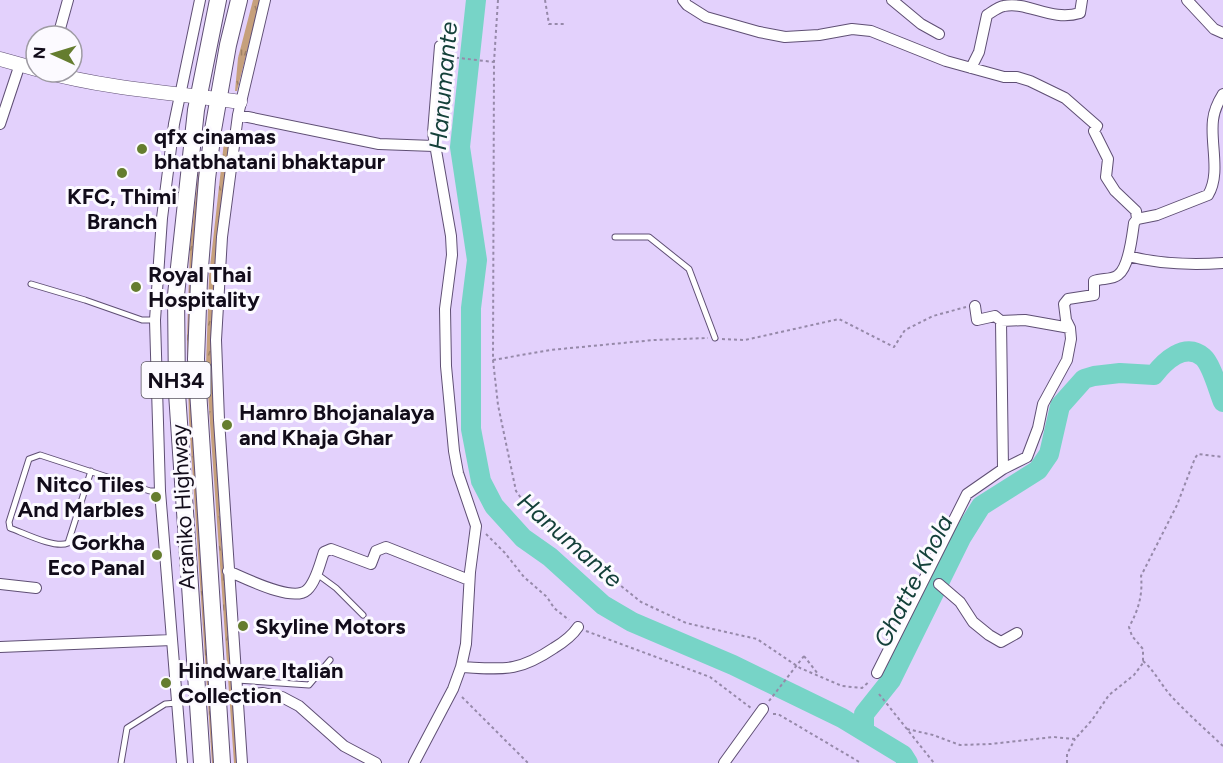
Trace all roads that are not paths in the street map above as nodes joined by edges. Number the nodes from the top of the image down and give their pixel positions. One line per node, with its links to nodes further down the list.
1 (68, 0): 10 (street)
2 (200, 0): 19 (street)
3 (218, 0): 21 (highway, Araniko Highway / NH34)
4 (239, 0): 22 (highway, Araniko Highway / NH34)
5 (265, 0): 23 (street)
6 (683, 0): 17 (street)
7 (892, 0): 12 (street)
8 (1082, 0): 17 (street)
9 (1187, 0): 11 (street)
10 (61, 24)
11 (1223, 33)
12 (939, 34)
13 (441, 51): 25 (street)
14 (0, 60): 15 (main road)
15 (20, 64): 16 (main road); 24 (street)
16 (24, 65)
17 (971, 68): 26 (street)
18 (84, 80): 19 (main road)
19 (181, 93): 21 (main road); 32 (street)
20 (1223, 94): 26 (street)
21 (199, 96): 22 (main road); 59 (highway, Araniko Highway / NH34)
22 (218, 99): 23 (main road); 60 (highway, Araniko Highway / NH34)
23 (239, 109): 25 (street); 39 (street)
24 (1, 116)
25 (434, 146): 41 (street)
26 (1137, 219): 28 (street)
27 (615, 237): 35 (lane)
28 (1128, 256): 29 (street); 34 (street)
29 (1223, 263)
30 (31, 284): 32 (lane)
31 (975, 306): 33 (street)
32 (155, 320): 38 (street)
33 (1000, 321): 34 (street); 36 (street)
34 (1070, 328): 36 (street)
35 (715, 338)
36 (1003, 470): 52 (street)
37 (91, 471): 37 (lane); 38 (lane)
38 (160, 491): 48 (street)
39 (228, 571): 40 (street); 53 (street)
40 (316, 573): 41 (street); 45 (lane)
41 (470, 580): 51 (street)
42 (0, 584): 44 (street)
43 (939, 584): 47 (street)
44 (36, 588)
45 (363, 615)
46 (578, 627): 51 (street)
47 (1017, 633)
48 (172, 640): 49 (street); 55 (street)
49 (0, 647)
50 (330, 660): 53 (lane)
51 (461, 668): 63 (street)
52 (877, 673)
53 (237, 680): 54 (street)
54 (238, 694): 61 (street); 62 (street)
55 (177, 703): 57 (lane); 58 (street)
56 (764, 708): 64 (street)
57 (121, 763)
58 (182, 763)
59 (202, 763)
60 (222, 763)
61 (242, 763)
62 (375, 763)
63 (414, 763)
64 (724, 763)

